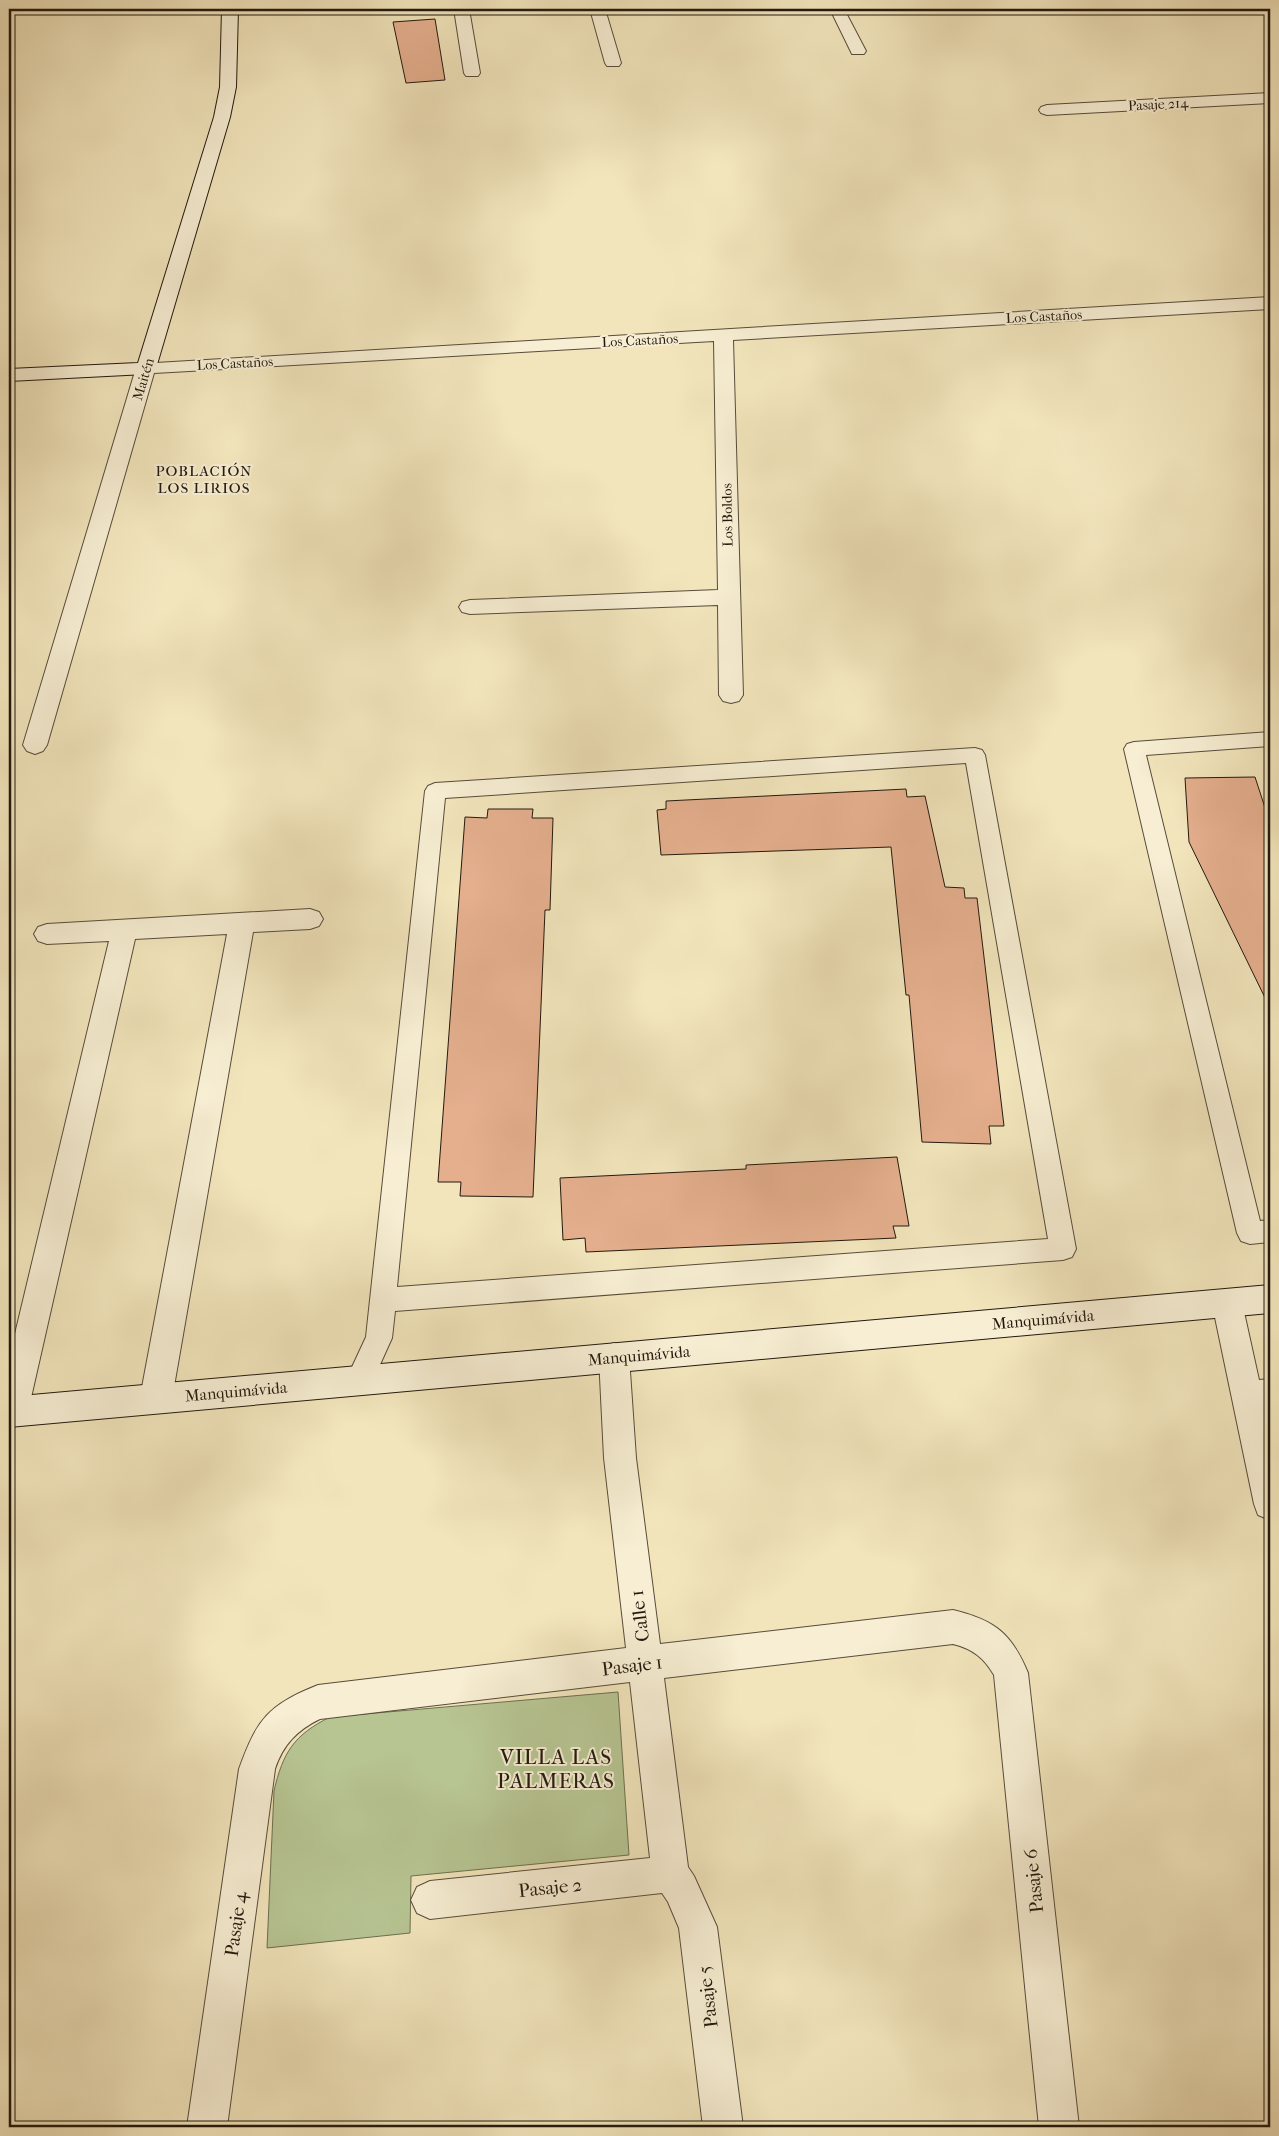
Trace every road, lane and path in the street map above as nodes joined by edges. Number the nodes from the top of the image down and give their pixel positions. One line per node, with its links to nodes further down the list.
1 (230, 9): 12 (street, Maitén)
2 (461, 9): 7 (street)
3 (597, 9): 6 (street)
4 (838, 9): 5 (street)
5 (858, 51)
6 (613, 64)
7 (472, 73)
8 (1270, 98): 9 (street, Pasaje 214)
9 (1047, 110)
10 (1270, 303): 11 (street, Los Castaños)
11 (723, 335): 12 (street, Los Castaños); 14 (street, Los Boldos)
12 (146, 368): 13 (street, Los Castaños); 18 (street, Maitén)
13 (9, 375)
14 (729, 597): 15 (street); 16 (street, Los Boldos)
15 (470, 607)
16 (731, 695)
17 (1270, 739): 23 (lane)
18 (35, 745)
19 (310, 918): 20 (street)
20 (242, 922): 21 (street); 30 (street)
21 (124, 930): 22 (street); 31 (street)
22 (47, 934)
23 (1270, 1231)
24 (1270, 1299): 26 (street, Manquimávida)
25 (384, 1300): 25 (lane); 28 (lane)
26 (1227, 1303): 27 (street, Manquimávida); 29 (street)
27 (614, 1357): 28 (street, Manquimávida); 34 (street, Calle 1)
28 (359, 1380): 30 (street, Manquimávida)
29 (1258, 1395): 32 (street)
30 (156, 1398): 31 (street, Manquimávida)
31 (11, 1411)
32 (1270, 1504)
33 (990, 1641): 34 (street, Pasaje 1); 40 (street, Pasaje 6)
34 (644, 1664): 35 (street, Pasaje 1); 36 (street, Calle 1)
35 (278, 1726): 38 (street, Pasaje 4)
36 (670, 1874): 37 (street, Pasaje 2); 39 (street, Pasaje 5)
37 (430, 1900)
38 (207, 2127)
39 (723, 2127)
40 (1059, 2127)

